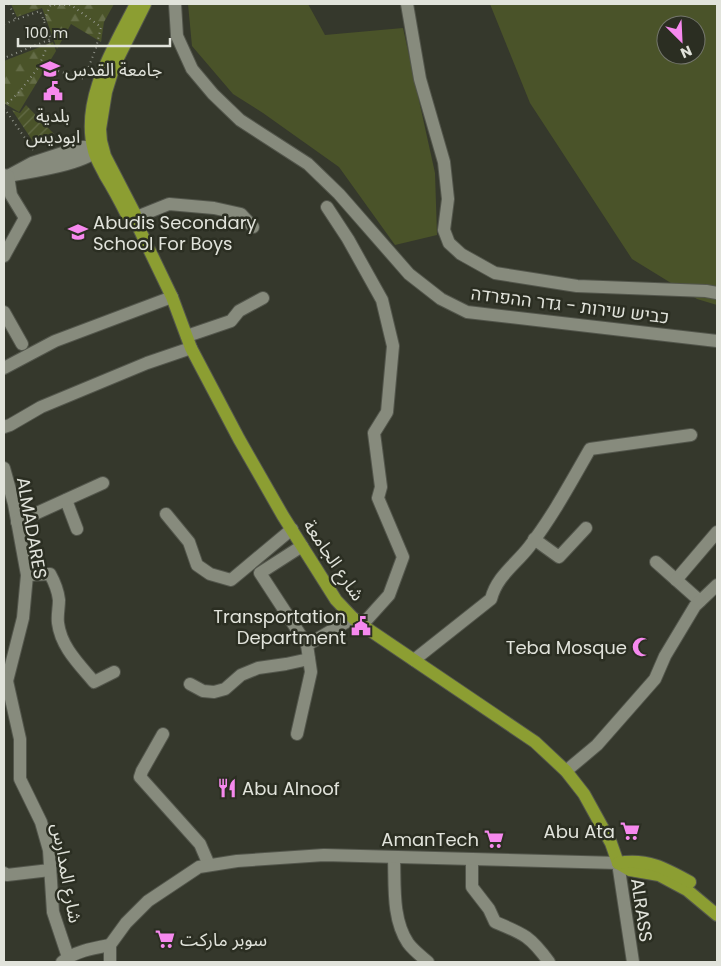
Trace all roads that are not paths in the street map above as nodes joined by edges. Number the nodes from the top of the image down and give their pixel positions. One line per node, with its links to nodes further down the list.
1 (136, 4): 5 (main road, شارع الجامعة)
2 (145, 4): 5 (main road, شارع الجامعة)
3 (175, 4): 15 (street, כביש שירות - גדר ההפרדה)
4 (407, 4): 11 (street)
5 (97, 149): 6 (street); 8 (main road, شارع الجامعة)
6 (6, 175): 10 (street)
7 (327, 206): 37 (street)
8 (134, 218): 9 (street); 12 (main road, شارع الجامعة)
9 (253, 227)
10 (4, 256)
11 (717, 293)
12 (172, 297): 16 (main road, شارع الجامعة); 18 (street)
13 (263, 298): 16 (street)
14 (4, 312): 17 (street)
15 (717, 341)
16 (189, 342): 19 (street); 28 (main road, شارع الجامعة)
17 (22, 344)
18 (4, 368)
19 (4, 427)
20 (691, 435): 30 (street)
21 (4, 468): 25 (street, ALMADARES)
22 (103, 483): 23 (street)
23 (66, 500): 25 (street); 27 (street)
24 (166, 514): 28 (street)
25 (18, 522): 33 (street, ALMADARES)
26 (586, 528): 30 (street)
27 (77, 529)
28 (292, 529): 31 (main road, شارع الجامعة)
29 (717, 532): 34 (street)
30 (534, 539): 40 (street)
31 (302, 546): 37 (main road, شارع الجامعة); 38 (street)
32 (656, 562): 34 (street)
33 (27, 575): 41 (street); 42 (street, ALMADARES)
34 (676, 580): 36 (street)
35 (717, 585): 36 (street)
36 (700, 601): 46 (street)
37 (358, 622): 38 (street); 40 (main road, شارع الجامعة)
38 (307, 646): 39 (street)
39 (309, 659): 43 (street); 45 (street)
40 (414, 660): 46 (main road, شارع الجامعة)
41 (114, 672)
42 (5, 679): 51 (street, شارع المدارس)
43 (190, 684)
44 (163, 734): 50 (street)
45 (297, 734)
46 (566, 772): 49 (main road, شارع الجامعة)
47 (394, 858): 48 (street); 50 (street); 58 (street)
48 (472, 860): 49 (street); 59 (street)
49 (618, 863): 53 (main road); 54 (main road); 60 (street, ALRASS)
50 (209, 865): 55 (street)
51 (50, 870): 52 (street); 56 (street, شارع المدارس)
52 (4, 874)
53 (717, 904)
54 (717, 915)
55 (110, 945): 56 (street); 57 (street)
56 (65, 960)
57 (110, 962)
58 (428, 962)
59 (549, 962)
60 (632, 962)

